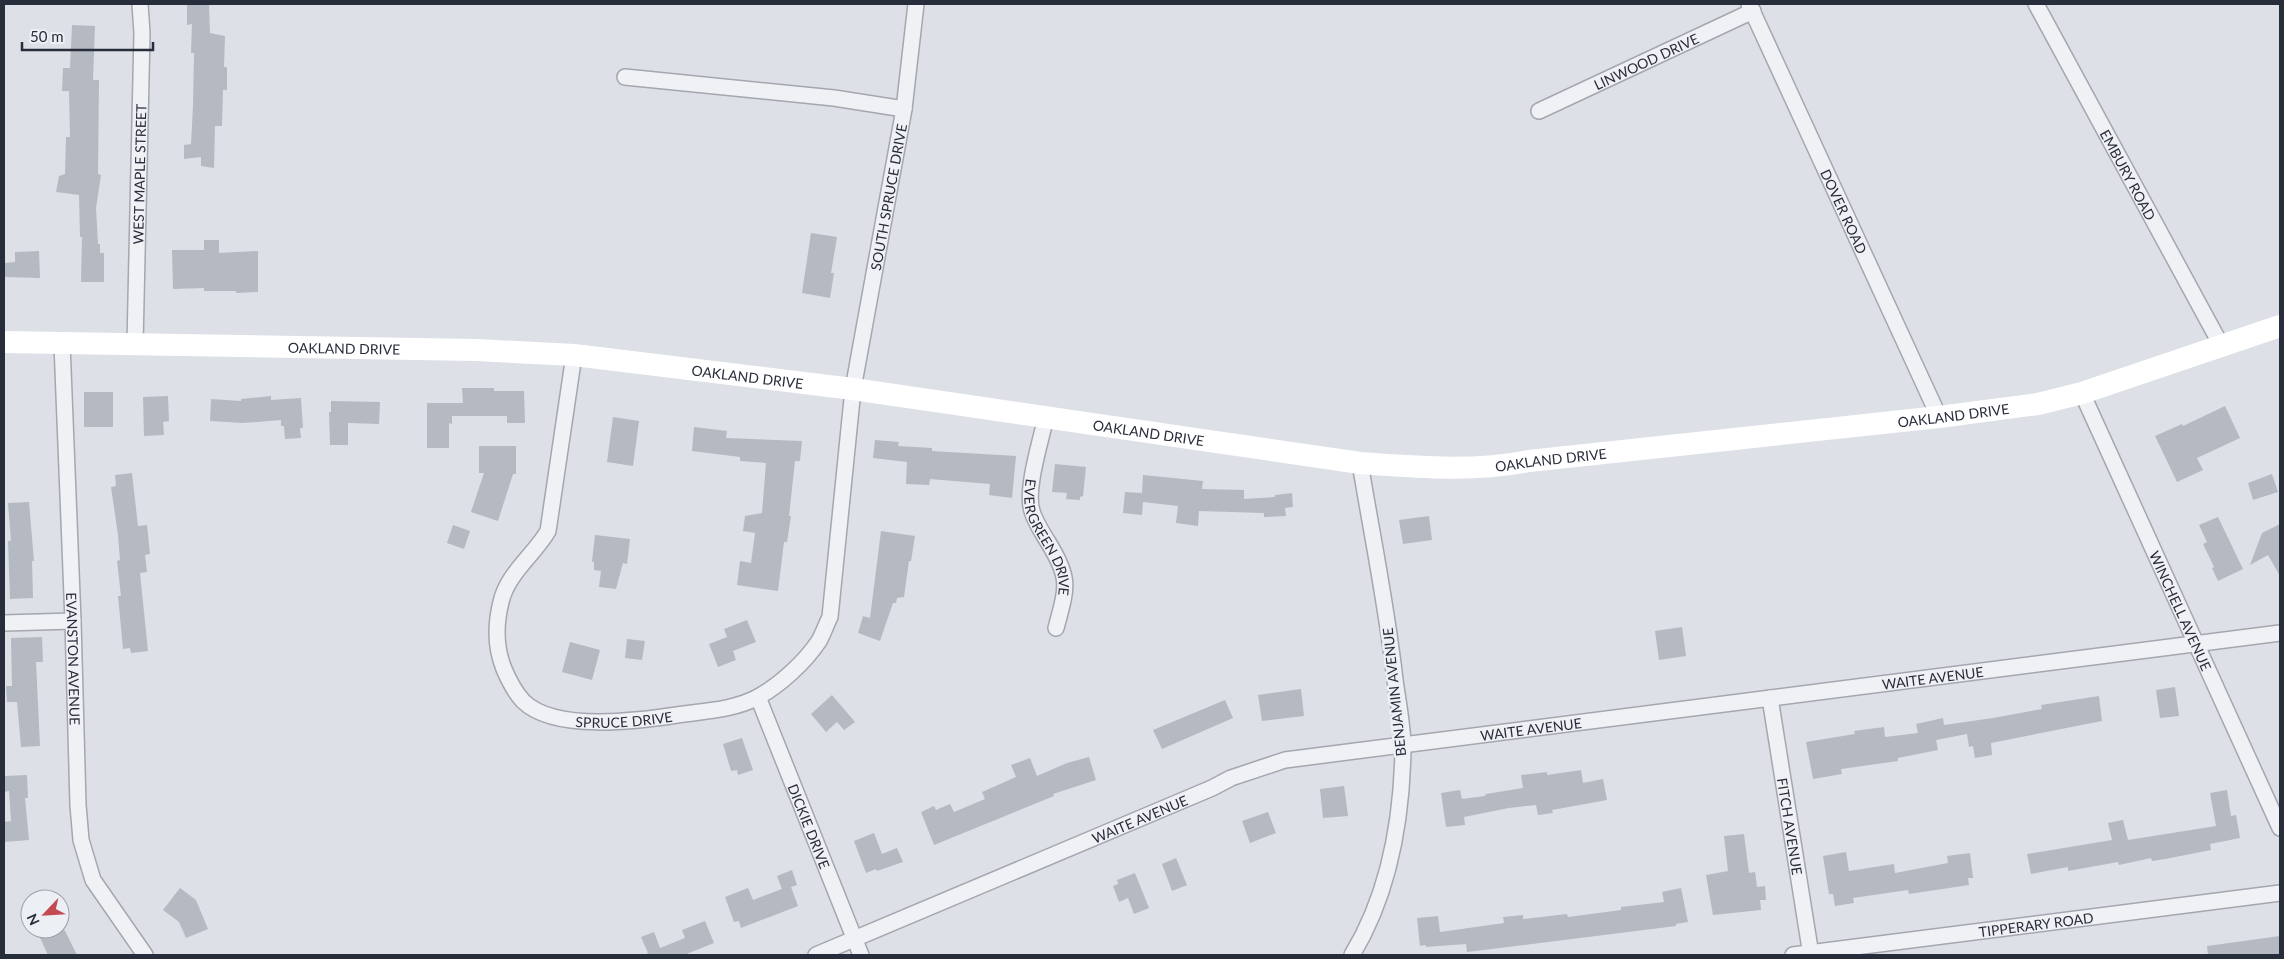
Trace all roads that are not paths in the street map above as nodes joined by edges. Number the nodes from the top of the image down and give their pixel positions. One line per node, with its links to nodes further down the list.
1 (140, 4): 11 (street, WEST MAPLE STREET)
2 (916, 4): 6 (street, SOUTH SPRUCE DRIVE)
3 (2036, 4): 12 (street, EMBURY ROAD)
4 (1751, 8): 7 (street, LINWOOD DRIVE); 17 (street, DOVER ROAD)
5 (625, 77): 6 (street)
6 (904, 109): 14 (street, SOUTH SPRUCE DRIVE)
7 (1539, 111)
8 (2280, 326): 12 (main road, OAKLAND DRIVE)
9 (4, 342): 10 (main road, OAKLAND DRIVE)
10 (62, 344): 11 (main road, OAKLAND DRIVE); 19 (street, EVANSTON AVENUE)
11 (135, 344): 13 (main road, OAKLAND DRIVE)
12 (2221, 345): 15 (main road, OAKLAND DRIVE)
13 (574, 355): 14 (main road, OAKLAND DRIVE); 24 (street, SPRUCE DRIVE)
14 (853, 389): 16 (main road, OAKLAND DRIVE); 24 (street, SPRUCE DRIVE)
15 (2082, 393): 17 (main road, OAKLAND DRIVE); 23 (street, WINCHELL AVENUE)
16 (1046, 417): 18 (main road, OAKLAND DRIVE); 21 (street, EVERGREEN DRIVE)
17 (1939, 418): 18 (main road, OAKLAND DRIVE)
18 (1360, 463): 26 (street, BENJAMIN AVENUE)
19 (73, 621): 20 (street); 32 (street, EVANSTON AVENUE)
20 (4, 622)
21 (1056, 628)
22 (2280, 633): 23 (street, WAITE AVENUE)
23 (2197, 643): 25 (street, WAITE AVENUE); 27 (street, WINCHELL AVENUE)
24 (758, 697): 29 (street, DICKIE DRIVE)
25 (1770, 698): 26 (street, WAITE AVENUE); 31 (street, FITCH AVENUE)
26 (1403, 746): 29 (street, WAITE AVENUE); 30 (street, BENJAMIN AVENUE)
27 (2280, 828)
28 (2280, 893): 31 (street, TIPPERARY ROAD)
29 (854, 939): 33 (street, WAITE AVENUE); 34 (street, DICKIE DRIVE)
30 (1358, 952)
31 (1810, 954): 35 (street, TIPPERARY ROAD)
32 (145, 955)
33 (816, 955)
34 (861, 955)
35 (1793, 955)

